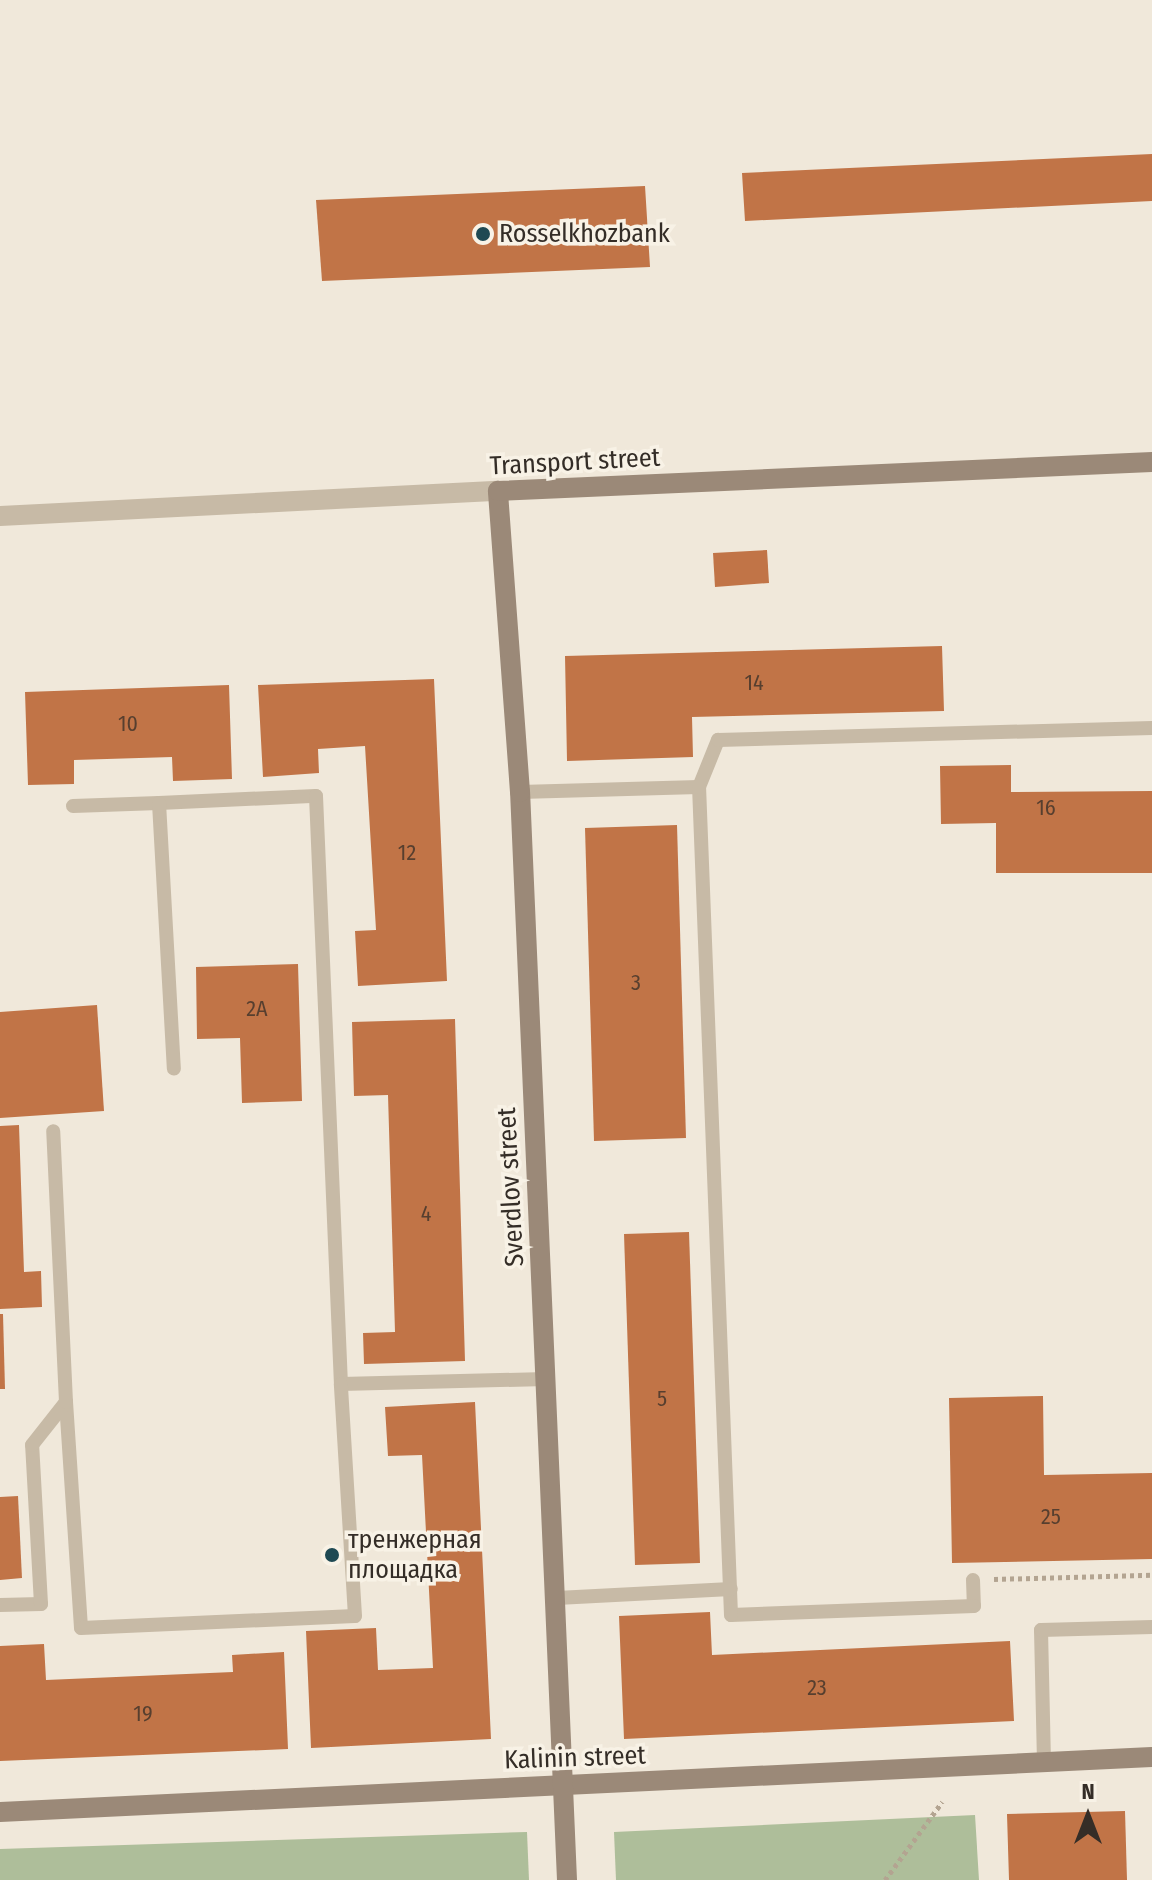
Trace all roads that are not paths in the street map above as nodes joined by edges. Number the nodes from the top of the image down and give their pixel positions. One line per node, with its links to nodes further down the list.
1 (1152, 462): 2 (street, Transport street)
2 (498, 491): 3 (street, Transport street); 6 (street, Sverdlov street)
3 (0, 516)
4 (1152, 728): 5 (lane)
5 (699, 787): 6 (lane); 15 (lane)
6 (520, 792): 11 (street, Sverdlov street)
7 (159, 803): 8 (lane); 9 (lane); 12 (lane)
8 (73, 806)
9 (174, 1069)
10 (53, 1131): 13 (lane)
11 (546, 1379): 12 (lane); 16 (street, Sverdlov street)
12 (341, 1384): 13 (lane)
13 (66, 1402): 17 (lane)
14 (973, 1580): 15 (lane)
15 (731, 1589): 16 (lane)
16 (557, 1598): 21 (street, Sverdlov street)
17 (0, 1605)
18 (1152, 1627): 20 (lane)
19 (1152, 1757): 20 (street, Kalinin street)
20 (1044, 1762): 21 (street, Kalinin street)
21 (563, 1784): 22 (street, Kalinin street); 23 (street, Sverdlov street)
22 (0, 1812)
23 (567, 1880)

